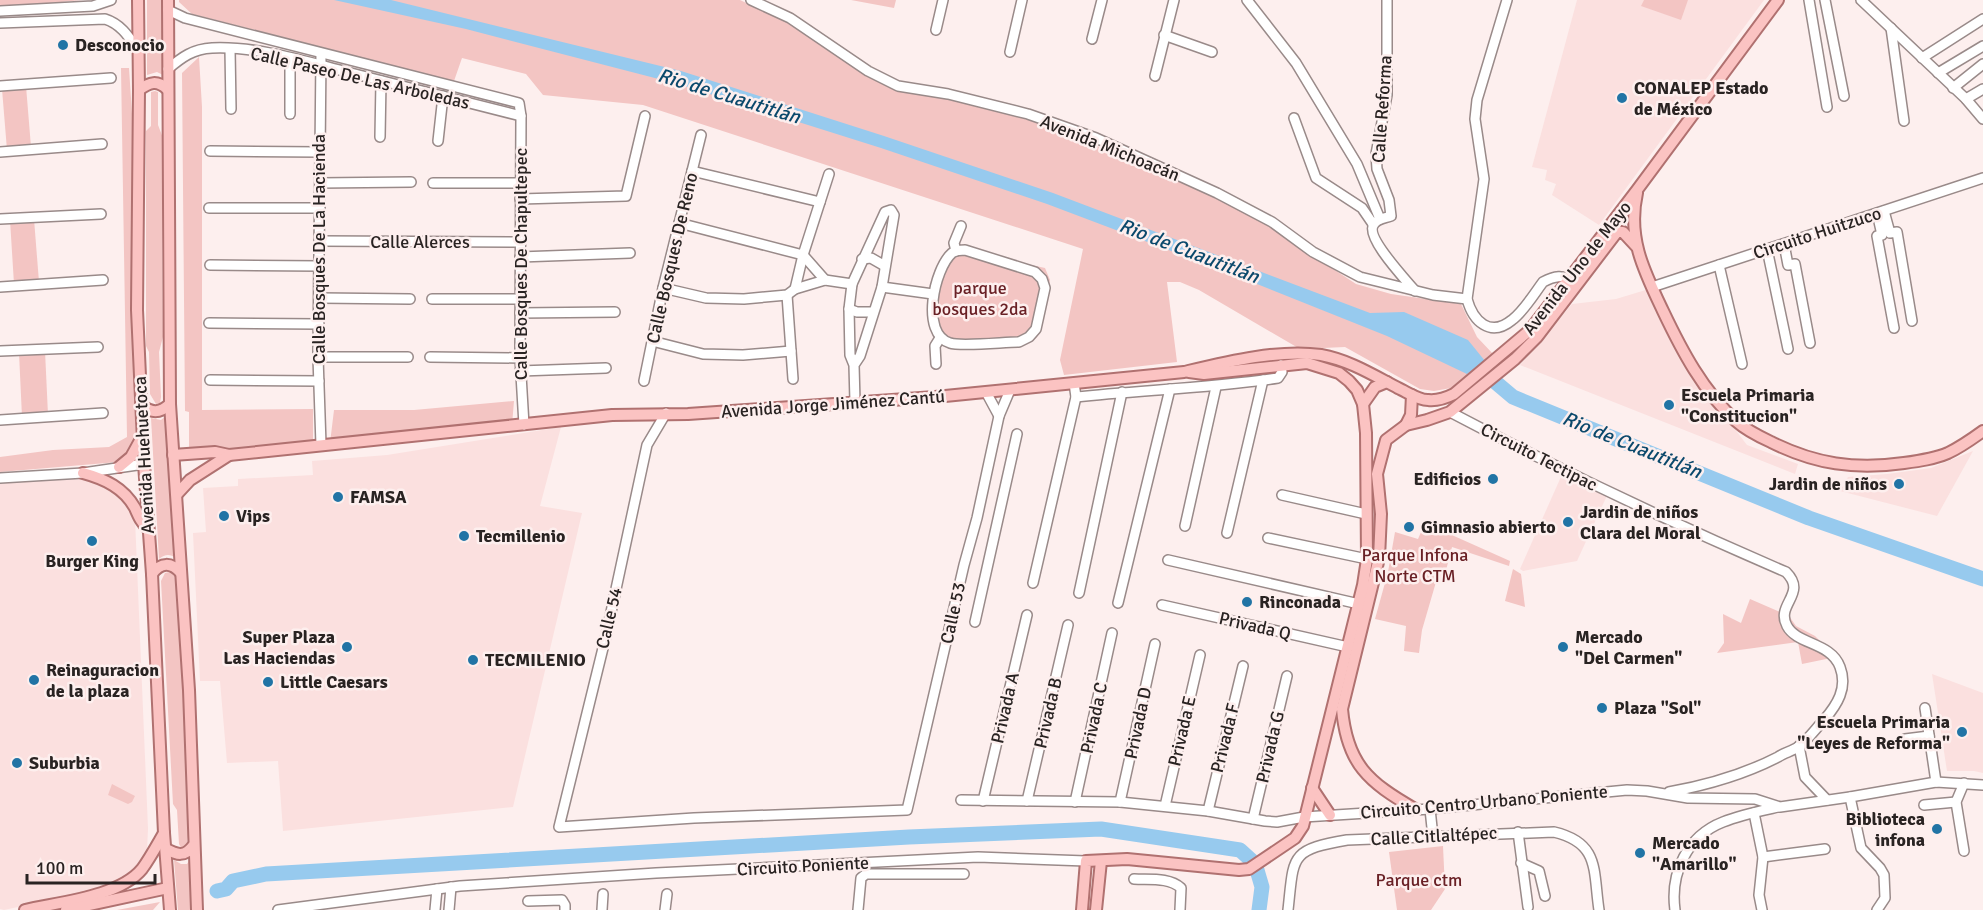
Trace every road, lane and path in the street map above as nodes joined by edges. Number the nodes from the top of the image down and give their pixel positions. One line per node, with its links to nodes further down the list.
1 (111, 0): 16 (street)
2 (138, 0): 25 (main road, Avenida Huehuetoca)
3 (751, 0): 102 (street, Avenida Michoacán)
4 (943, 0): 20 (street)
5 (1022, 0): 26 (street)
6 (1102, 0): 22 (street)
7 (1174, 0): 21 (street)
8 (1247, 0): 77 (street)
9 (1387, 0): 77 (street, Calle Reforma)
10 (1508, 0): 109 (street)
11 (1778, 0): 69 (main road, Avenida Uno de Mayo)
12 (1809, 0): 47 (street)
13 (1825, 0): 44 (street)
14 (1861, 0): 19 (street)
15 (168, 5): 28 (street, Calle Paseo De Las Arboledas); 33 (main road, Avenida Huehuetoca)
16 (0, 11)
17 (1983, 19): 30 (street)
18 (0, 23): 25 (street)
19 (1891, 28): 30 (street); 54 (street)
20 (936, 30)
21 (1164, 35): 27 (street); 35 (street)
22 (1092, 39)
23 (1983, 46): 34 (street)
24 (230, 49): 29 (street, Calle Paseo De Las Arboledas); 33 (street, Calle Paseo De Las Arboledas); 48 (street)
25 (138, 50): 42 (main road, Avenida Huehuetoca)
26 (1010, 52)
27 (1212, 52)
28 (321, 54): 32 (street, Calle Bosques De La Hacienda); 46 (street, Calle Paseo De Las Arboledas)
29 (291, 58): 32 (street, Calle Paseo De Las Arboledas); 49 (street)
30 (1922, 58): 34 (street)
31 (1983, 64): 39 (street)
32 (321, 65): 37 (street, Calle Paseo De Las Arboledas); 61 (street, Calle Bosques De La Hacienda)
33 (168, 69): 41 (main road, Avenida Huehuetoca)
34 (1938, 73): 39 (street)
35 (1155, 76)
36 (111, 78): 38 (street)
37 (381, 81): 43 (street, Calle Paseo De Las Arboledas); 56 (street)
38 (0, 86)
39 (1953, 88): 45 (street)
40 (1983, 88): 45 (street)
41 (167, 89): 42 (main road); 152 (main road, Avenida Huehuetoca)
42 (139, 90): 154 (main road, Avenida Huehuetoca)
43 (443, 96): 50 (street, Calle Paseo De Las Arboledas); 57 (street)
44 (1844, 96)
45 (1966, 99): 53 (street)
46 (519, 103): 50 (street, Calle Bosques De Chapultepec)
47 (1827, 107)
48 (231, 109)
49 (290, 114)
50 (521, 116): 68 (street, Calle Bosques De Chapultepec)
51 (645, 116): 70 (street)
52 (1294, 118): 77 (street)
53 (1983, 119)
54 (1904, 121)
55 (700, 135): 62 (street, Calle Bosques De Reno)
56 (380, 137)
57 (438, 141)
58 (102, 144): 60 (street)
59 (210, 151): 61 (street)
60 (0, 152)
61 (320, 152): 66 (street, Calle Bosques De La Hacienda)
62 (692, 171): 71 (street); 78 (street, Calle Bosques De Reno)
63 (829, 174): 71 (street)
64 (1983, 178): 74 (street, Circuito Huitzuco)
65 (411, 182): 66 (street)
66 (320, 183): 73 (street, Calle Bosques De La Hacienda)
67 (433, 183): 68 (street)
68 (520, 183): 70 (street, Calle Bosques De Chapultepec)
69 (1637, 190): 83 (main road, Avenida Uno de Mayo); 96 (main road, Avenida Uno de Mayo)
70 (520, 199): 81 (street, Calle Bosques De Chapultepec)
71 (820, 202): 87 (street)
72 (209, 208): 73 (street)
73 (320, 208): 80 (street, Calle Bosques De La Hacienda)
74 (1881, 212): 82 (street, Circuito Huitzuco); 114 (street); 117 (street)
75 (101, 214): 76 (street)
76 (0, 219)
77 (1376, 222): 102 (street)
78 (679, 223): 87 (street); 101 (street, Calle Bosques De Reno)
79 (961, 226): 85 (street)
80 (320, 241): 81 (street, Calle Alerces); 92 (street, Calle Bosques De La Hacienda)
81 (520, 242): 88 (street, Calle Bosques De Chapultepec)
82 (1784, 244): 84 (street, Circuito Huitzuco); 120 (street)
83 (1636, 246): 96 (main road); 100 (main road, Avenida Uno de Mayo)
84 (1767, 249): 91 (street, Circuito Huitzuco); 122 (street)
85 (956, 251): 104 (street); 118 (street)
86 (630, 253): 88 (street)
87 (803, 255): 95 (street); 103 (street)
88 (520, 257): 108 (street, Calle Bosques De Chapultepec)
89 (862, 259): 93 (street); 93 (street); 97 (street)
90 (210, 265): 92 (street)
91 (1719, 265): 100 (street, Circuito Huitzuco); 130 (street)
92 (320, 266): 105 (street, Calle Bosques De La Hacienda)
93 (885, 266): 99 (street)
94 (104, 280): 98 (street)
95 (825, 280): 97 (street); 103 (street)
96 (1574, 282): 109 (street); 143 (main road)
97 (852, 284): 110 (street)
98 (0, 287)
99 (882, 287): 104 (street); 112 (street)
100 (1652, 287): 162 (main road, Avenida Uno de Mayo)
101 (663, 288): 103 (street); 119 (street, Calle Bosques De Reno)
102 (1415, 291): 109 (street, Avenida Michoacán)
103 (791, 292): 124 (street)
104 (933, 294): 118 (street)
105 (320, 298): 107 (street); 116 (street, Calle Bosques De La Hacienda)
106 (432, 298): 108 (street)
107 (410, 299)
108 (520, 299): 113 (street, Calle Bosques De Chapultepec)
109 (1467, 299)
110 (849, 309): 112 (street); 131 (street)
111 (615, 312): 113 (street)
112 (873, 312): 131 (street)
113 (520, 313): 128 (street, Calle Bosques De Chapultepec)
114 (1912, 321)
115 (209, 323): 116 (street)
116 (320, 324): 125 (street, Calle Bosques De La Hacienda)
117 (1894, 328)
118 (940, 338): 129 (street)
119 (652, 341): 124 (street); 140 (street, Calle Bosques De Reno)
120 (1810, 343)
121 (98, 346): 123 (street)
122 (1788, 350)
123 (0, 351)
124 (791, 351): 136 (street)
125 (318, 357): 126 (street); 139 (street, Calle Bosques De La Hacienda)
126 (408, 357)
127 (430, 357): 128 (street)
128 (520, 358): 134 (street, Calle Bosques De Chapultepec)
129 (936, 364)
130 (1742, 364)
131 (854, 365): 151 (street)
132 (1281, 365): 135 (main road); 138 (street); 153 (main road)
133 (606, 368): 134 (street)
134 (520, 371): 161 (street, Calle Bosques De Chapultepec)
135 (1186, 371): 141 (main road, Avenida Jorge Jiménez Cantú); 142 (main road, Avenida Jorge Jiménez Cantú)
136 (793, 379)
137 (210, 380): 139 (street)
138 (1263, 380): 144 (street); 181 (street)
139 (319, 381): 167 (street, Calle Bosques De La Hacienda)
140 (644, 381)
141 (1387, 382): 149 (main road, Avenida Jorge Jiménez Cantú); 153 (main road)
142 (1074, 383): 146 (main road, Avenida Jorge Jiménez Cantú); 150 (street)
143 (1475, 384): 149 (main road, Avenida Jorge Jiménez Cantú); 155 (main road)
144 (1216, 387): 145 (street); 179 (street)
145 (1170, 389): 148 (street); 189 (street)
146 (1010, 390): 147 (main road, Avenida Jorge Jiménez Cantú); 158 (street, Calle 53)
147 (986, 392): 151 (main road, Avenida Jorge Jiménez Cantú); 158 (street)
148 (1122, 392): 150 (street); 188 (street)
149 (1412, 395): 160 (main road)
150 (1076, 397): 187 (street)
151 (855, 402): 157 (main road, Avenida Jorge Jiménez Cantú)
152 (170, 404): 154 (main road); 168 (main road, Avenida Huehuetoca)
153 (1363, 404): 163 (main road)
154 (141, 405): 165 (main road, Avenida Huehuetoca)
155 (1450, 412): 160 (main road); 204 (street, Circuito Tectipac)
156 (103, 413): 159 (street)
157 (666, 413): 161 (main road, Avenida Jorge Jiménez Cantú); 225 (street, Calle 54)
158 (999, 416): 177 (street, Calle 53)
159 (0, 420)
160 (1406, 424): 166 (main road)
161 (524, 425): 167 (main road, Avenida Jorge Jiménez Cantú)
162 (1983, 431)
163 (1366, 433): 166 (main road); 176 (main road, Circuito Poniente)
164 (1017, 434): 178 (street)
165 (142, 437): 170 (main road, Avenida Huehuetoca); 171 (main road)
166 (1386, 440): 223 (main road)
167 (321, 445): 169 (main road, Avenida Jorge Jiménez Cantú)
168 (173, 455): 169 (main road, Avenida Jorge Jiménez Cantú); 174 (main road, Avenida Huehuetoca)
169 (229, 455): 174 (main road, Avenida Jorge Jiménez Cantú)
170 (144, 464): 171 (street); 180 (main road, Avenida Huehuetoca)
171 (119, 467): 172 (street)
172 (83, 473): 173 (street); 180 (main road)
173 (0, 478)
174 (177, 494): 185 (main road, Avenida Huehuetoca)
175 (1282, 495): 176 (street)
176 (1366, 514): 183 (main road, Circuito Poniente)
177 (977, 518): 178 (street); 225 (street, Calle 53)
178 (997, 522): 193 (street)
179 (1185, 526)
180 (148, 529): 186 (main road, Avenida Huehuetoca)
181 (1227, 533)
182 (1268, 538): 183 (street)
183 (1367, 559): 190 (main road, Circuito Poniente)
184 (1168, 560): 190 (street)
185 (181, 573): 186 (main road); 234 (main road, Avenida Huehuetoca)
186 (152, 574): 232 (main road, Avenida Huehuetoca)
187 (1033, 583)
188 (1078, 593)
189 (1118, 603)
190 (1359, 603): 197 (main road, Circuito Poniente)
191 (1162, 605): 197 (street, Privada Q)
192 (1027, 615): 214 (street, Privada A)
193 (975, 622)
194 (1068, 625): 215 (street, Privada B)
195 (1112, 633): 216 (street, Privada C)
196 (1155, 644): 217 (street, Privada D)
197 (1348, 647): 208 (main road, Circuito Poniente)
198 (1200, 655): 221 (street, Privada E)
199 (1243, 666): 226 (street, Privada F)
200 (1287, 676): 230 (street, Privada G)
201 (1925, 708): 202 (street)
202 (1929, 736): 203 (street); 205 (street)
203 (1905, 739)
204 (1800, 746): 209 (street); 210 (street)
205 (1936, 782): 206 (street); 211 (street)
206 (1964, 783): 207 (street); 219 (street)
207 (1983, 785)
208 (1312, 788): 228 (main road); 229 (main road, Circuito Poniente)
209 (1814, 788): 213 (street); 218 (street)
210 (1664, 794): 222 (street); 224 (street, Circuito Centro Urbano Poniente)
211 (1850, 797): 213 (street); 270 (street)
212 (961, 800): 214 (street, Circuito Centro Urbano Poniente)
213 (1827, 800): 218 (street)
214 (983, 801): 215 (street, Circuito Centro Urbano Poniente)
215 (1027, 801): 216 (street, Circuito Centro Urbano Poniente)
216 (1076, 802): 217 (street, Circuito Centro Urbano Poniente)
217 (1120, 802): 221 (street, Circuito Centro Urbano Poniente)
218 (1810, 802): 222 (street)
219 (1956, 802): 220 (street); 237 (street)
220 (1924, 805)
221 (1165, 806): 226 (street, Circuito Centro Urbano Poniente)
222 (1780, 807): 227 (street)
223 (1415, 809): 224 (street, Circuito Centro Urbano Poniente); 228 (street, Circuito Centro Urbano Poniente)
224 (1430, 809): 233 (street)
225 (907, 810)
226 (1208, 811): 230 (street, Circuito Centro Urbano Poniente)
227 (1754, 813): 238 (street); 268 (street)
228 (1330, 815): 229 (street, Circuito Centro Urbano Poniente)
229 (1304, 817): 230 (street, Circuito Centro Urbano Poniente); 240 (main road, Circuito Poniente)
230 (1253, 819)
231 (1518, 832): 233 (street, Calle Citlaltépec); 241 (street); 267 (street, Calle Citlaltépec)
232 (164, 833): 235 (main road, Avenida Huehuetoca); 252 (main road)
233 (1433, 837): 266 (street, Calle Citlaltépec)
234 (193, 846): 235 (main road); 255 (main road, Avenida Huehuetoca)
235 (166, 849): 245 (main road, Avenida Huehuetoca)
236 (1825, 849): 238 (street)
237 (1964, 851)
238 (1763, 857): 269 (street)
239 (1086, 861): 240 (main road, Circuito Poniente); 244 (street, Circuito Poniente); 263 (main road)
240 (1101, 861): 264 (main road)
241 (1521, 862): 249 (street); 251 (street)
242 (964, 874): 262 (street)
243 (1134, 879): 265 (street)
244 (451, 887): 246 (street, Circuito Poniente); 258 (street)
245 (168, 888): 253 (main road); 254 (main road, Avenida Huehuetoca)
246 (437, 889): 256 (street, Circuito Poniente); 257 (street)
247 (603, 894): 260 (street)
248 (667, 894): 261 (street)
249 (1545, 896)
250 (528, 901): 259 (street)
251 (1528, 907)
252 (25, 910)
253 (66, 910)
254 (170, 910)
255 (197, 910)
256 (278, 910)
257 (435, 910)
258 (449, 910)
259 (565, 910)
260 (602, 910)
261 (665, 910)
262 (858, 910)
263 (1082, 910)
264 (1096, 910)
265 (1180, 910)
266 (1288, 910)
267 (1599, 910)
268 (1675, 910)
269 (1762, 910)
270 (1877, 910)

